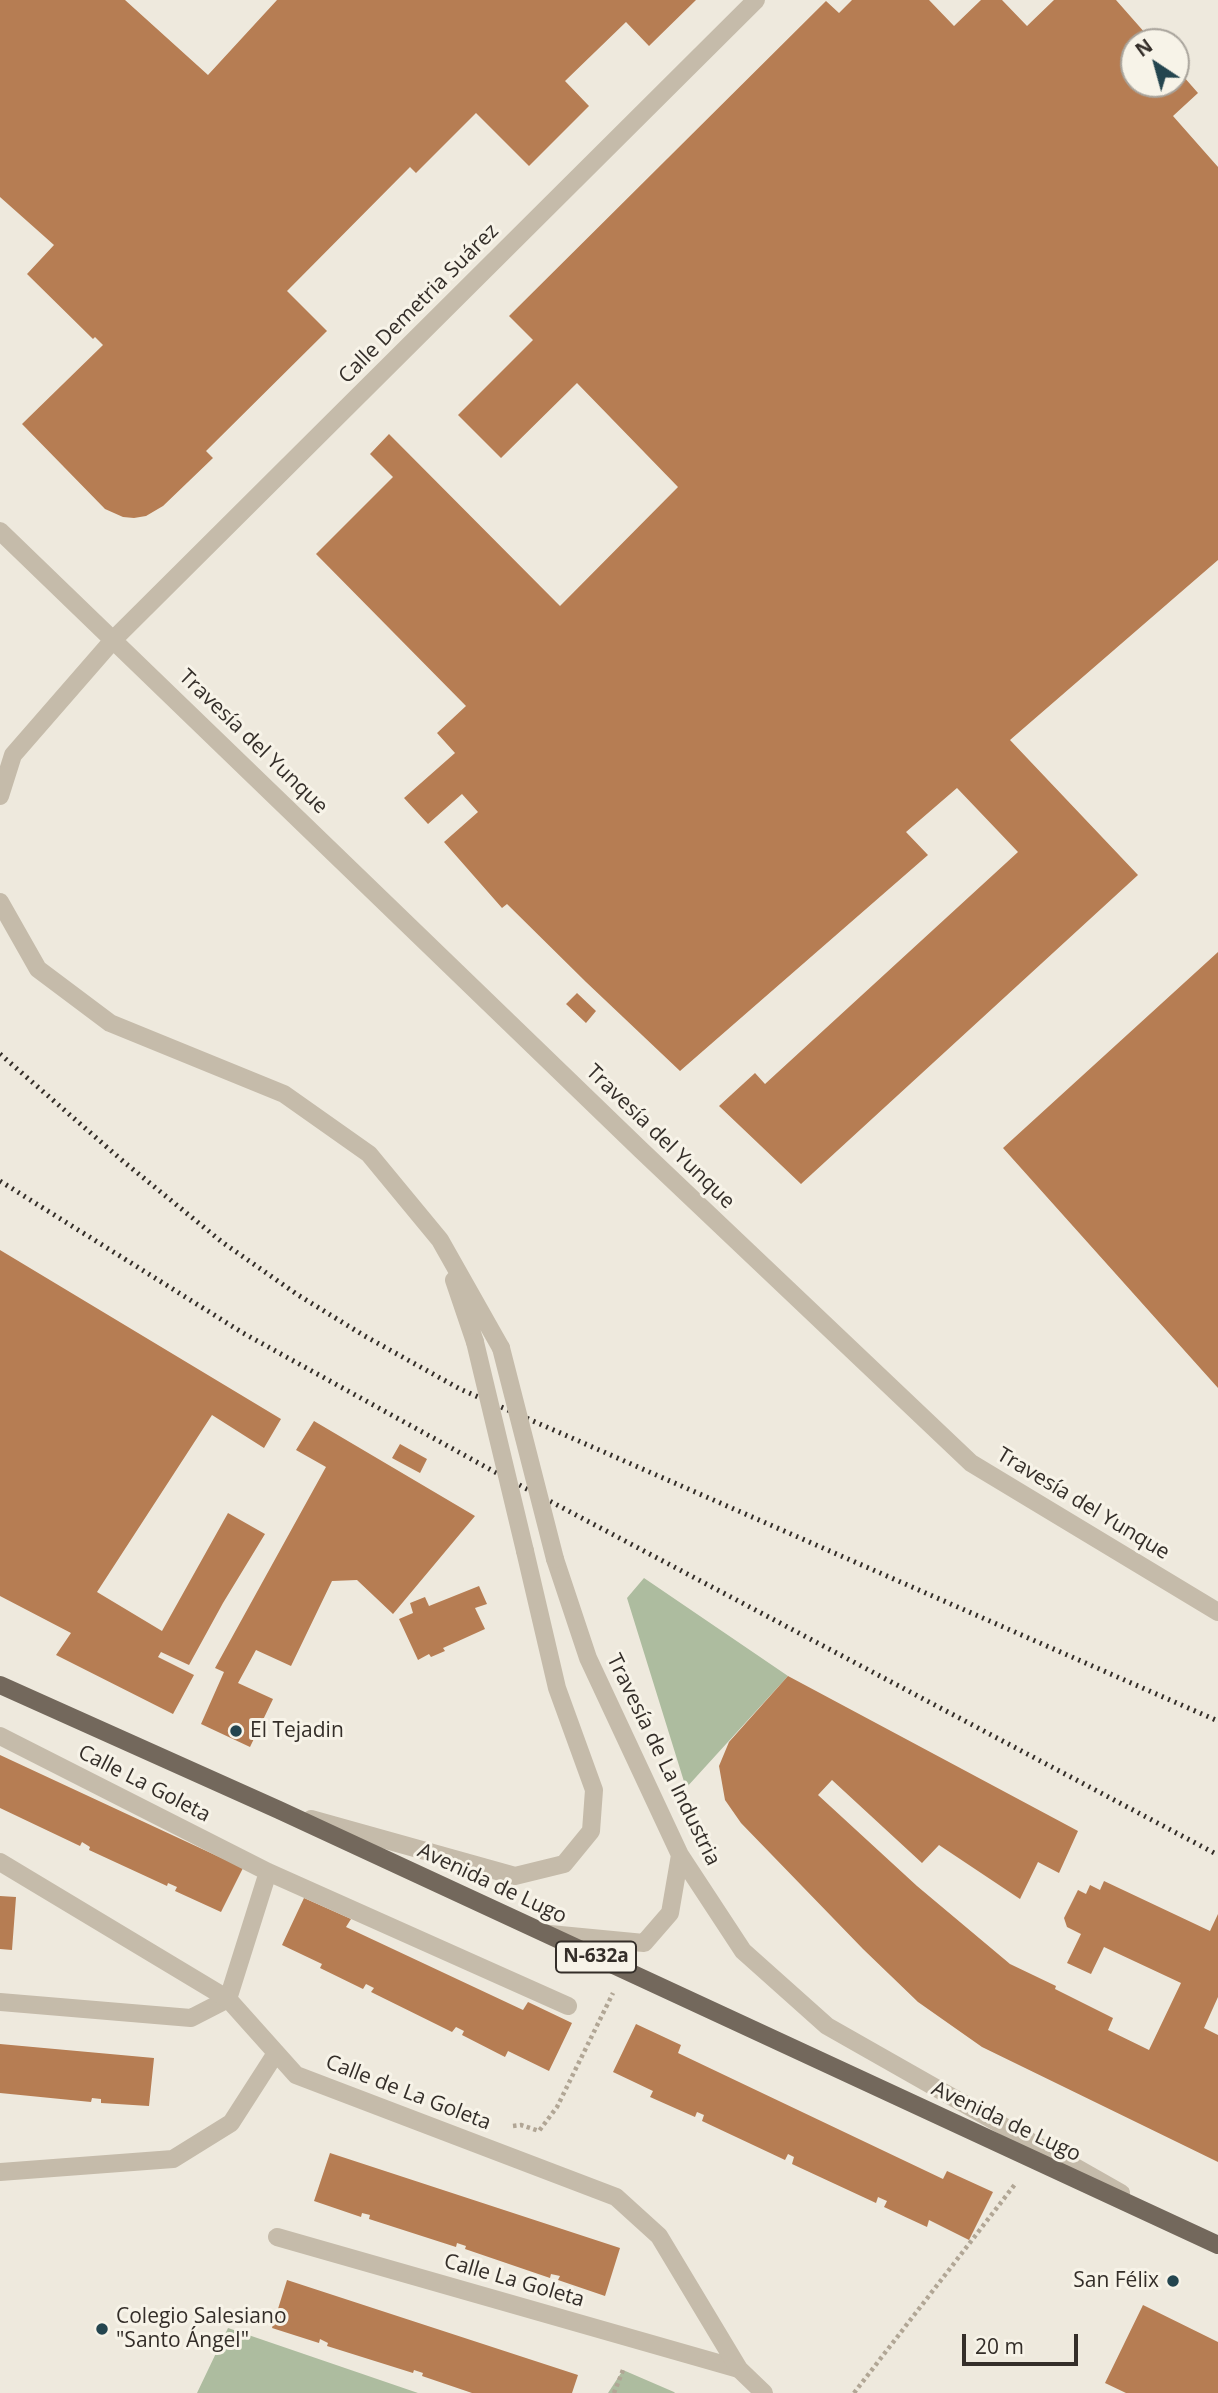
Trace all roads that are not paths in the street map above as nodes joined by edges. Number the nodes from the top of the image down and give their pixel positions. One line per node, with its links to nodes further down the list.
1 (755, 0): 3 (street, Calle Demetria Suárez)
2 (0, 531): 3 (street)
3 (114, 639): 4 (street); 7 (street, Travesía del Yunque)
4 (0, 796)
5 (0, 902): 6 (street, Travesía de La Industria)
6 (440, 1241): 10 (street, Travesía de La Industria, bridge); 11 (street, Travesía de La Industria, bridge)
7 (1218, 1612)
8 (0, 1685): 10 (main road, Avenida de Lugo / N-632a)
9 (0, 1736): 13 (street, Calle La Goleta)
10 (279, 1810): 14 (main road, Avenida de Lugo / N-632a)
11 (680, 1855): 14 (street); 20 (street, Travesía de La Industria)
12 (0, 1862): 15 (street, Calle de La Goleta)
13 (268, 1872): 15 (street); 17 (street, Calle La Goleta)
14 (542, 1933): 20 (main road, Avenida de Lugo / N-632a)
15 (228, 1998): 16 (street); 18 (street, Calle de La Goleta)
16 (0, 2002)
17 (568, 2006)
18 (276, 2053): 19 (street); 23 (street, Calle de La Goleta)
19 (0, 2172)
20 (1192, 2232): 22 (main road, N-632a)
21 (277, 2237): 23 (street, Calle La Goleta)
22 (1218, 2245)
23 (740, 2368): 24 (street, Calle de La Goleta)
24 (764, 2393)

